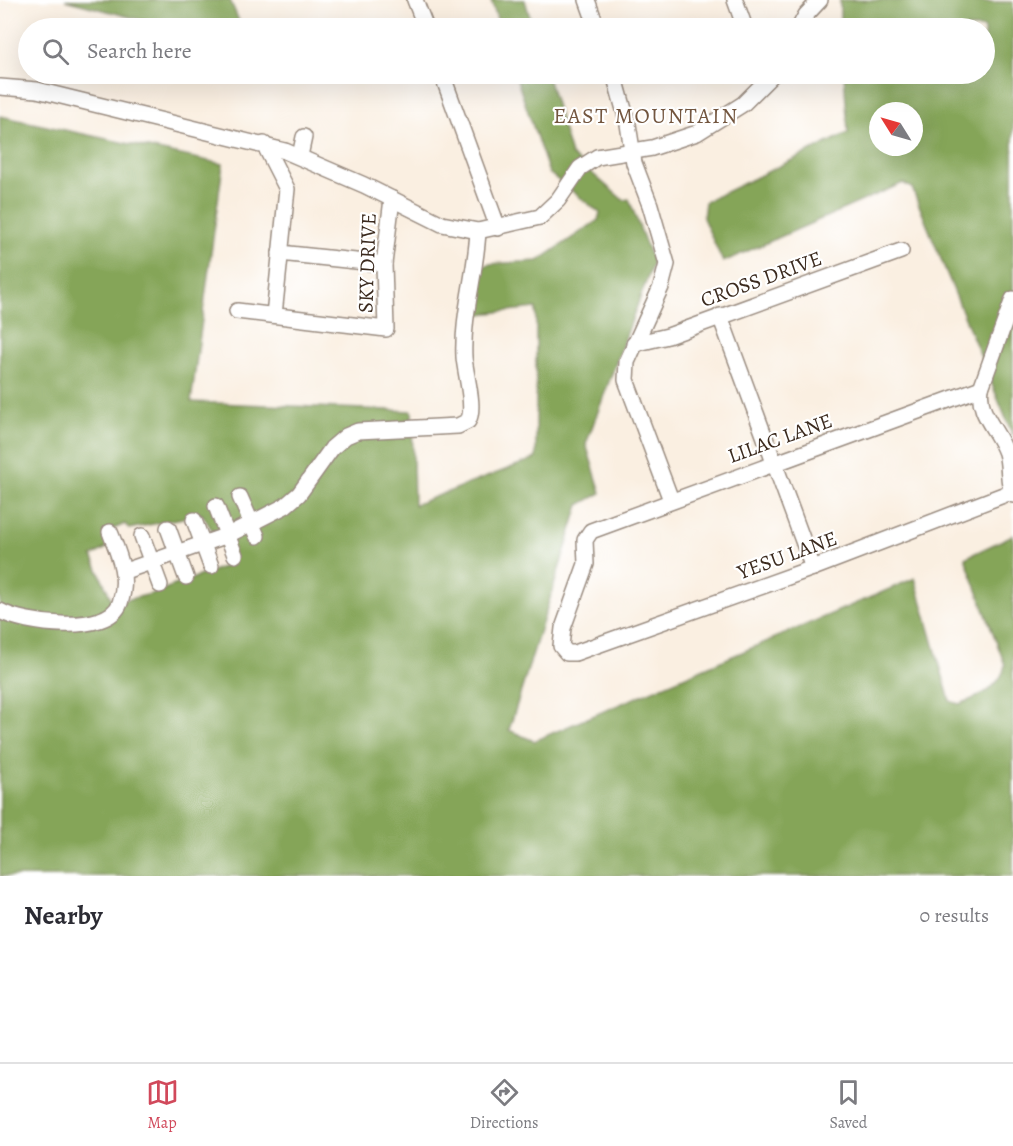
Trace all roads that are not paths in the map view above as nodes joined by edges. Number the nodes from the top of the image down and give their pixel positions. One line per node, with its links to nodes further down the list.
1 (415, 0): 5 (street)
2 (587, 0): 6 (street)
3 (735, 0): 7 (street)
4 (820, 0): 8 (street)
5 (422, 18)
6 (593, 18)
7 (741, 18)
8 (804, 18)
9 (446, 84): 18 (street)
10 (616, 84): 15 (street)
11 (759, 84): 15 (street)
12 (0, 87): 14 (street)
13 (304, 137): 16 (street)
14 (264, 144): 16 (street); 21 (street)
15 (633, 151): 18 (street); 27 (street)
16 (300, 156): 17 (street)
17 (392, 199): 19 (street); 22 (street, SKY DRIVE)
18 (498, 228): 19 (street)
19 (478, 231): 36 (street)
20 (901, 251): 26 (street, CROSS DRIVE)
21 (280, 253): 22 (street); 25 (street)
22 (384, 264): 25 (street, SKY DRIVE)
23 (1013, 299): 28 (street)
24 (237, 311): 25 (street)
25 (274, 315)
26 (720, 316): 27 (street, CROSS DRIVE); 29 (street)
27 (634, 344): 32 (street)
28 (981, 388): 29 (street, LILAC LANE); 30 (street)
29 (774, 463): 32 (street, LILAC LANE); 45 (street)
30 (1012, 494): 45 (street, YESU LANE)
31 (240, 497): 36 (street)
32 (671, 500): 50 (street, LILAC LANE)
33 (216, 506): 38 (street)
34 (194, 520): 40 (street)
35 (168, 528): 41 (street)
36 (254, 530): 38 (street)
37 (110, 532): 46 (street)
38 (228, 535): 40 (street); 42 (street)
39 (142, 536): 43 (street)
40 (202, 545): 41 (street); 44 (street)
41 (177, 553): 43 (street); 47 (street)
42 (235, 555)
43 (151, 560): 46 (street); 48 (street)
44 (211, 566)
45 (813, 568): 50 (street, YESU LANE)
46 (124, 571): 49 (street)
47 (186, 577)
48 (160, 585)
49 (0, 610)
50 (575, 652)

